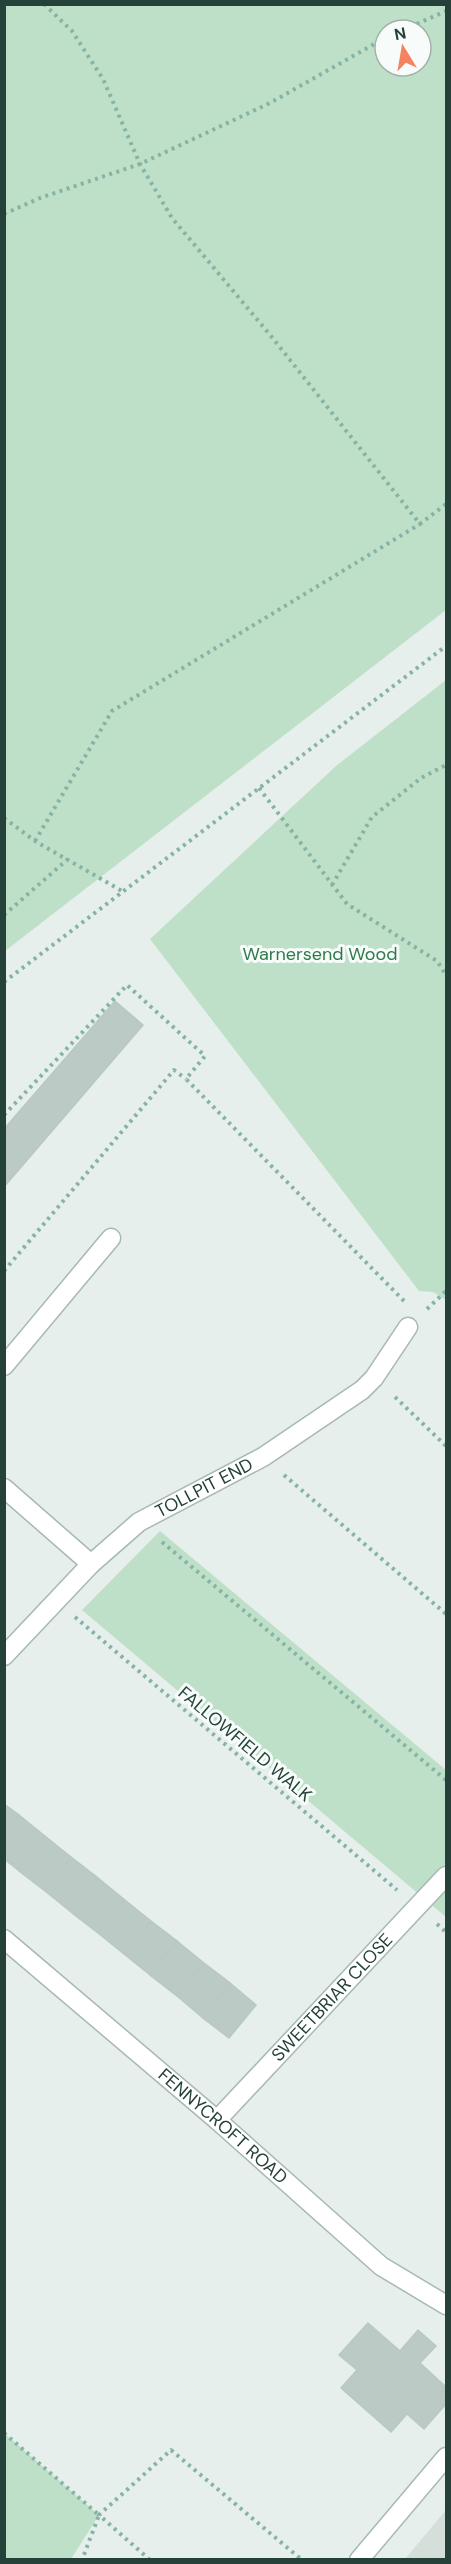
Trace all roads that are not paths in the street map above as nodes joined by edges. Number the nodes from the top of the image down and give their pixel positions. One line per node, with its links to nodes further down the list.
1 (111, 1238): 3 (street)
2 (408, 1327): 5 (street, TOLLPIT END)
3 (4, 1366)
4 (4, 1488): 5 (street)
5 (91, 1564): 6 (street, TOLLPIT END)
6 (4, 1656)
7 (447, 1876): 9 (street, SWEETBRIAR CLOSE)
8 (4, 1939): 9 (street, FENNYCROFT ROAD)
9 (217, 2120): 10 (street, FENNYCROFT ROAD)
10 (447, 2305)
11 (447, 2457): 12 (street)
12 (360, 2559)

